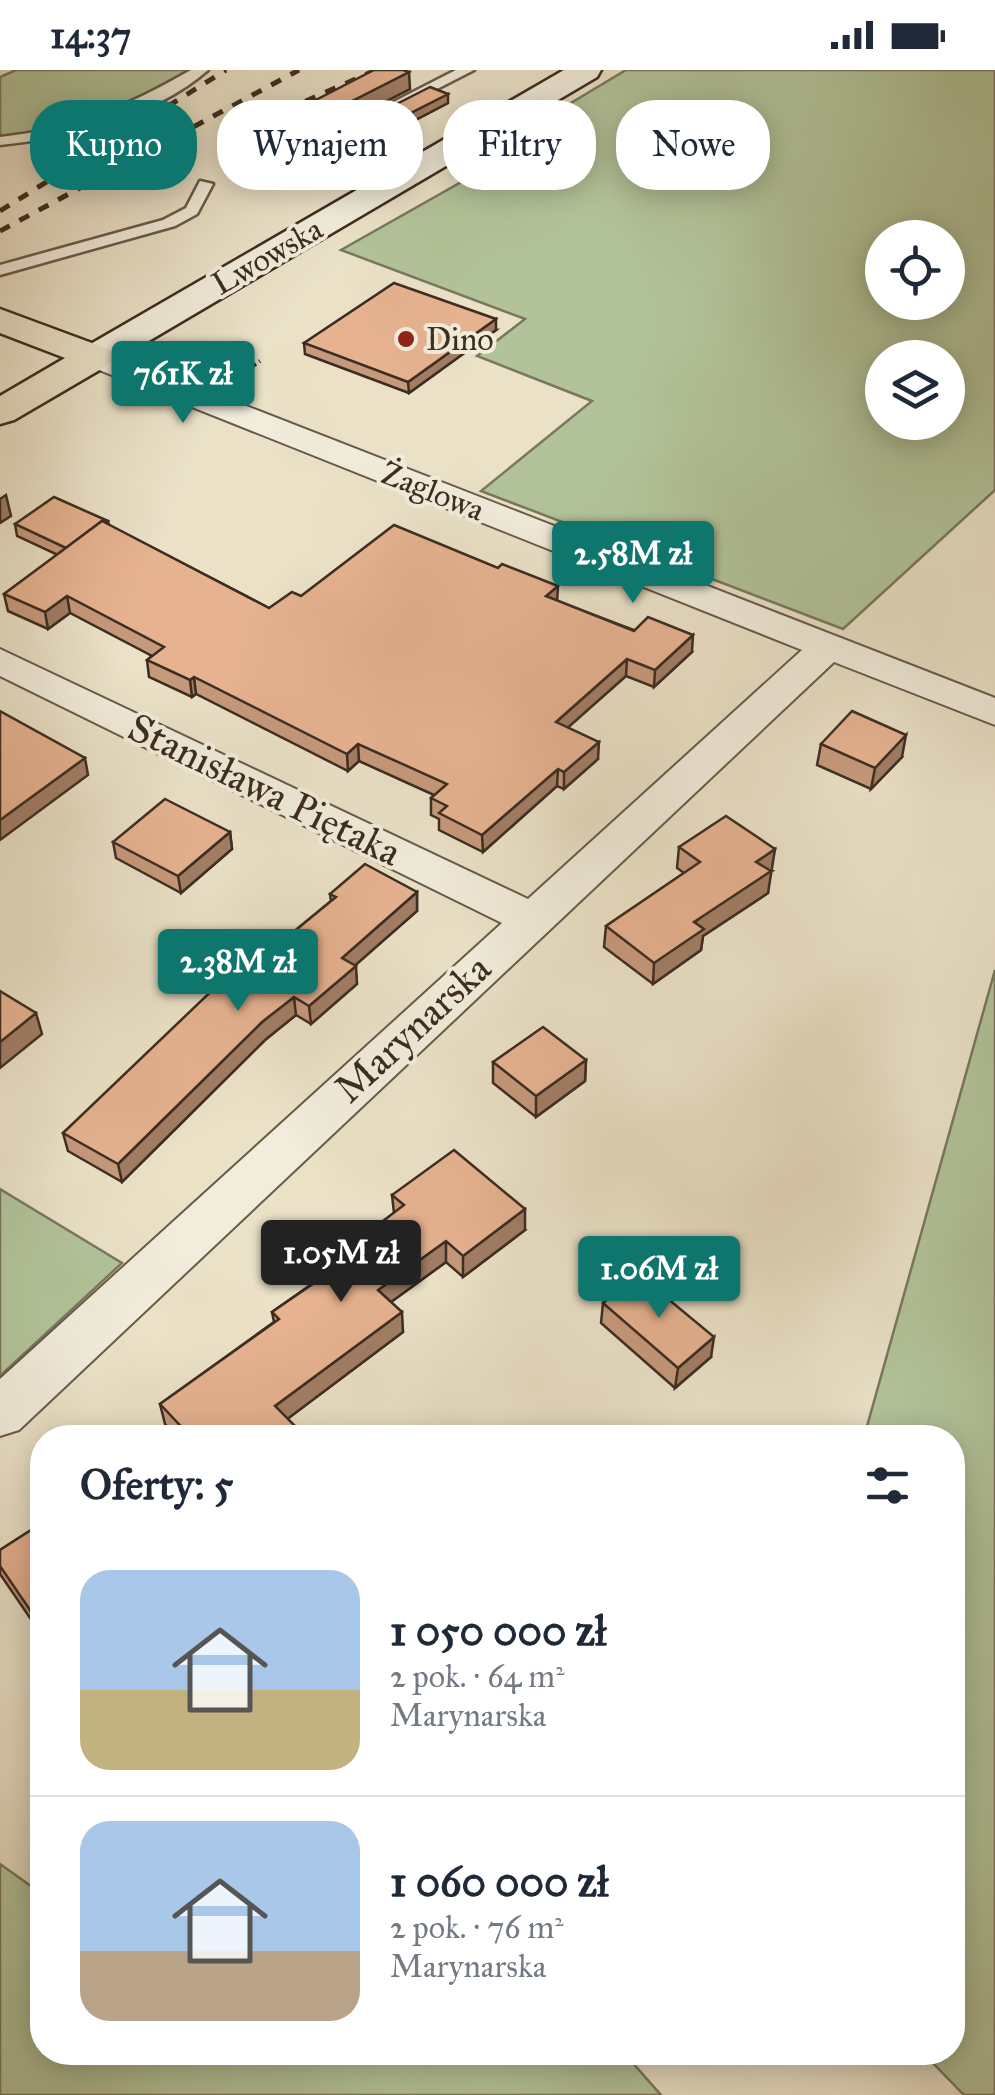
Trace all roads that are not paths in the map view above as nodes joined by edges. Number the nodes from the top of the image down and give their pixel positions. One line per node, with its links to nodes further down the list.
1 (200, 70): 5 (lane)
2 (467, 70): 4 (lane)
3 (586, 70): 9 (main road, Lwowska)
4 (407, 100)
5 (0, 142)
6 (205, 184): 7 (lane)
7 (0, 270)
8 (0, 320): 9 (main road)
9 (95, 357): 10 (main road, Lwowska); 11 (street, Żaglowa)
10 (0, 412)
11 (828, 647): 13 (street, Żaglowa); 14 (street, Marynarska)
12 (0, 660): 14 (street, Stanisława Piętaka)
13 (995, 712)
14 (530, 918): 15 (street, Marynarska)
15 (0, 1413)

